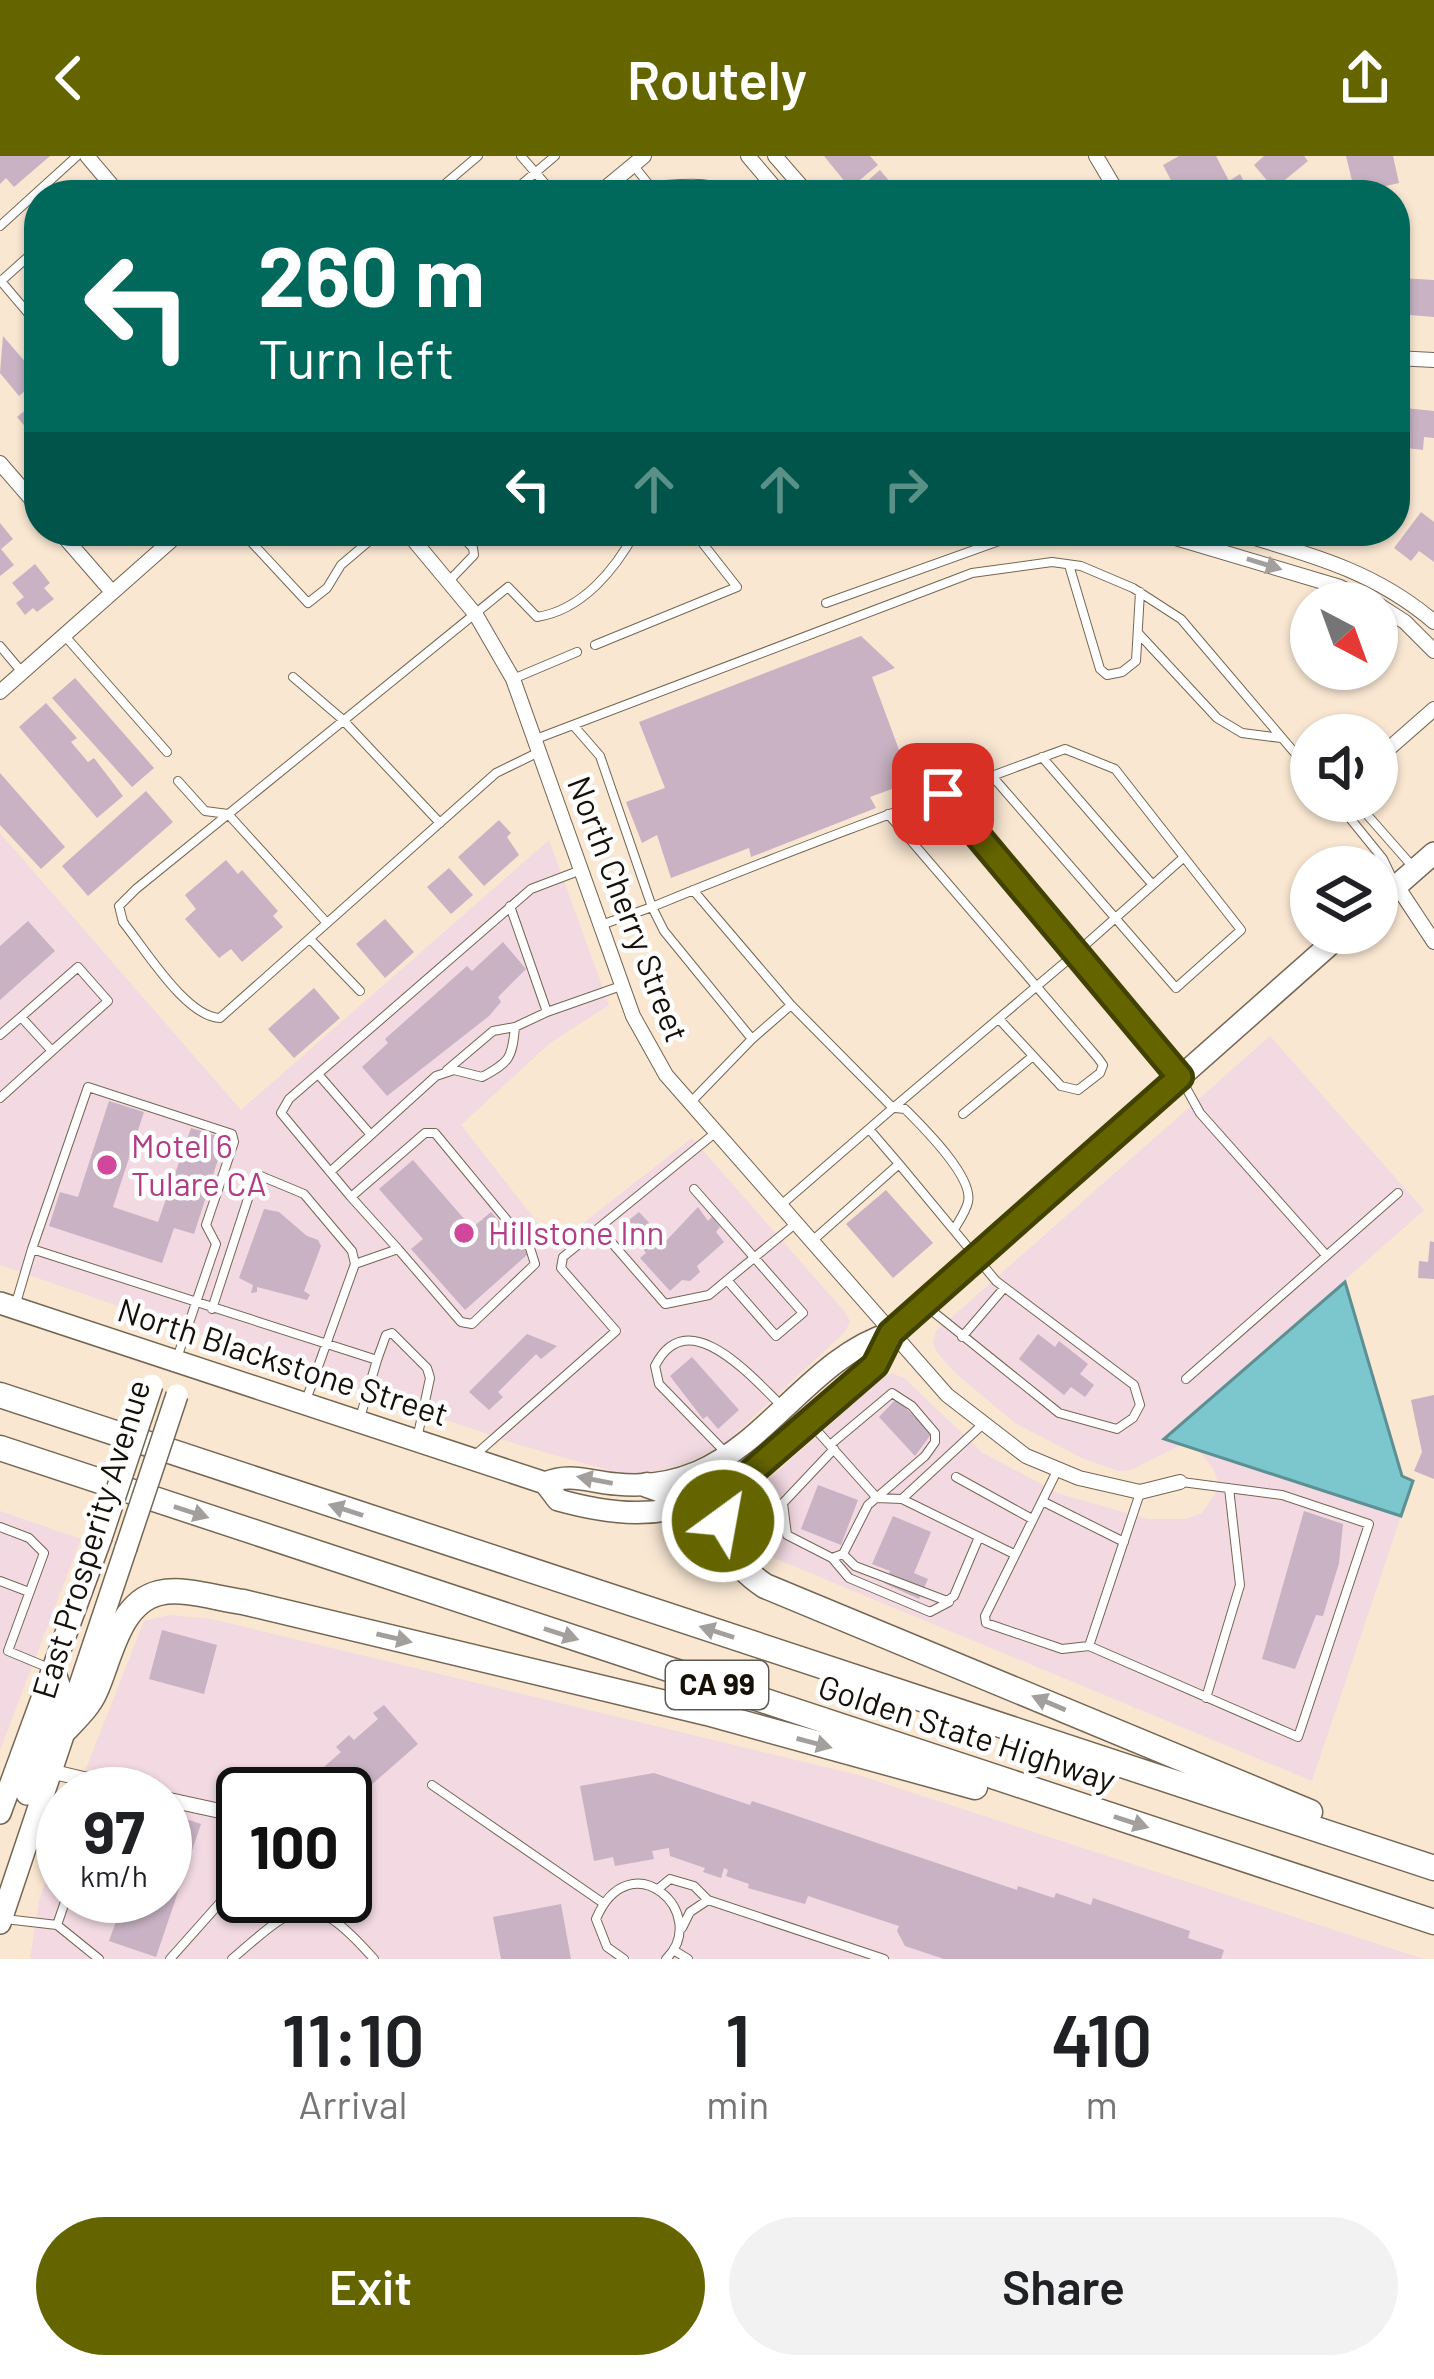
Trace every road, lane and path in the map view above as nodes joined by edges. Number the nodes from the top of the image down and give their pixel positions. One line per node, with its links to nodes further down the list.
1 (77, 156): 10 (lane)
2 (87, 156): 11 (street)
3 (478, 156): 12 (lane)
4 (521, 156): 9 (lane)
5 (555, 156): 9 (lane)
6 (748, 156): 16 (street)
7 (775, 156): 17 (street)
8 (638, 160): 15 (street)
9 (535, 173): 13 (lane); 14 (lane)
10 (51, 180)
11 (108, 180)
12 (450, 180)
13 (527, 180)
14 (541, 180)
15 (615, 180)
16 (768, 180)
17 (795, 180)
18 (24, 204): 19 (lane)
19 (0, 226)
20 (24, 261): 21 (lane)
21 (0, 281): 22 (lane)
22 (24, 309)
23 (0, 463): 24 (street)
24 (24, 491)
25 (72, 546): 39 (street)
26 (165, 546): 39 (street)
27 (256, 546): 28 (lane)
28 (364, 546)
29 (419, 546): 37 (street, North Cherry Street)
30 (471, 546): 37 (lane)
31 (626, 546): 42 (lane)
32 (704, 546): 47 (lane)
33 (986, 546): 41 (lane)
34 (1202, 546): 38 (street, one-way to 38)
35 (1281, 546): 44 (street)
36 (1069, 565): 40 (lane); 45 (lane); 57 (lane)
37 (449, 581): 42 (street, North Cherry Street)
38 (1323, 582)
39 (112, 592): 46 (street)
40 (1140, 592): 45 (lane); 58 (lane)
41 (826, 604)
42 (476, 615): 53 (street, North Cherry Street); 56 (lane)
43 (1398, 618): 49 (street)
44 (1434, 622)
45 (1138, 633): 58 (lane)
46 (64, 635): 51 (street); 62 (lane)
47 (595, 645)
48 (0, 646): 51 (lane)
49 (1434, 651)
50 (578, 652): 53 (lane)
51 (22, 672): 54 (street)
52 (293, 677): 56 (lane)
53 (513, 679): 60 (street, North Cherry Street)
54 (0, 692)
55 (1434, 709): 59 (street)
56 (342, 719): 67 (lane); 71 (lane)
57 (573, 725): 60 (lane); 82 (lane)
58 (1283, 739): 61 (lane)
59 (1398, 741)
60 (537, 746): 71 (lane); 75 (street, North Cherry Street)
61 (1290, 747)
62 (167, 752)
63 (1042, 758): 64 (lane); 74 (lane); 77 (lane)
64 (992, 776): 66 (lane); 83 (lane)
65 (178, 782): 67 (lane)
66 (943, 794): 68 (lane); 88 (lane)
67 (228, 814): 84 (lane); 86 (lane)
68 (888, 814): 80 (lane); 90 (lane)
69 (1353, 822): 72 (lane)
70 (1373, 822): 76 (lane)
71 (440, 823): 84 (lane)
72 (1372, 846)
73 (1434, 853): 76 (main road)
74 (1183, 858): 77 (lane); 83 (lane)
75 (581, 870): 81 (lane); 85 (street, North Cherry Street)
76 (1415, 870): 78 (main road)
77 (1152, 884): 83 (lane)
78 (1398, 884)
79 (1398, 889): 87 (street)
80 (693, 890): 82 (lane); 93 (lane)
81 (510, 906): 94 (lane); 103 (lane)
82 (652, 907): 85 (lane); 99 (lane)
83 (1114, 916): 88 (lane)
84 (327, 923): 86 (lane)
85 (601, 926): 91 (street, North Cherry Street)
86 (310, 938): 92 (lane)
87 (1434, 942)
88 (1076, 953): 90 (lane); 104 (lane)
89 (1319, 954): 104 (main road)
90 (1038, 985): 96 (lane); 101 (lane)
91 (622, 986): 94 (lane); 106 (street, North Cherry Street)
92 (360, 991)
93 (791, 1005): 99 (lane); 107 (lane)
94 (547, 1012): 97 (lane)
95 (21, 1017): 98 (lane); 100 (lane); 100 (lane)
96 (999, 1019): 101 (lane); 107 (lane)
97 (515, 1027): 102 (lane); 102 (lane)
98 (0, 1035)
99 (752, 1039): 106 (lane)
100 (52, 1051): 105 (lane)
101 (1033, 1056): 108 (lane)
102 (447, 1070): 111 (lane)
103 (318, 1074): 111 (lane); 113 (lane)
104 (1180, 1077): 124 (lane); 125 (main road)
105 (0, 1098)
106 (689, 1104): 110 (street, North Cherry Street)
107 (893, 1108): 109 (lane); 120 (lane)
108 (963, 1114)
109 (869, 1129): 112 (lane); 117 (lane)
110 (715, 1133): 117 (street, North Cherry Street); 119 (lane)
111 (371, 1135): 113 (lane)
112 (899, 1164): 120 (lane); 121 (lane)
113 (330, 1172): 116 (lane)
114 (694, 1189): 126 (lane)
115 (1398, 1192): 124 (lane)
116 (351, 1197): 123 (lane); 123 (lane)
117 (779, 1206): 118 (street, North Cherry Street)
118 (795, 1224): 121 (street, North Cherry Street); 126 (lane)
119 (599, 1228): 128 (lane); 150 (lane)
120 (955, 1228): 125 (lane)
121 (811, 1242): 134 (street, North Cherry Street)
122 (32, 1249): 130 (lane); 130 (lane); 132 (lane)
123 (398, 1250): 127 (lane)
124 (1326, 1255): 139 (lane)
125 (977, 1256): 129 (lane); 131 (main road)
126 (754, 1258): 128 (lane); 128 (lane)
127 (355, 1264): 133 (lane); 136 (lane)
128 (727, 1280)
129 (1005, 1288): 135 (lane); 135 (lane)
130 (196, 1304): 133 (lane); 138 (lane)
131 (923, 1304): 134 (main road); 135 (lane)
132 (7, 1305): 138 (main road, North Blackstone Street)
133 (212, 1309): 136 (lane)
134 (891, 1333): 142 (main road); 144 (main road); 145 (street, North Cherry Street)
135 (962, 1337)
136 (326, 1343): 137 (lane); 141 (lane)
137 (377, 1360): 143 (lane); 146 (lane)
138 (176, 1362): 141 (main road, North Blackstone Street); 175 (main road, East Prosperity Avenue, bridge); 177 (main road, East Prosperity Avenue, bridge)
139 (1186, 1378)
140 (0, 1395): 184 (highway, Golden State Highway / CA 99, one-way to 140)
141 (305, 1404): 143 (main road, North Blackstone Street)
142 (785, 1409): 149 (main road); 149 (lane)
143 (359, 1422): 146 (main road, North Blackstone Street)
144 (810, 1422): 147 (lane); 153 (main road)
145 (982, 1425): 151 (street, North Cherry Street); 160 (lane)
146 (416, 1441): 150 (main road, North Blackstone Street)
147 (832, 1447): 159 (lane); 159 (lane); 170 (lane)
148 (0, 1448): 180 (highway, Golden State Highway / CA 99, one-way to 180)
149 (728, 1454): 156 (main road)
150 (470, 1458): 155 (main road, North Blackstone Street)
151 (1058, 1469): 158 (street, North Cherry Street); 161 (lane)
152 (956, 1478): 163 (lane)
153 (741, 1481): 162 (main road); 169 (highway)
154 (1180, 1482): 157 (lane); 158 (street)
155 (545, 1483): 156 (main road, North Blackstone Street, one-way to 155); 162 (main road, North Blackstone Street)
156 (647, 1485): 162 (highway)
157 (1228, 1488): 176 (lane); 176 (lane)
158 (1140, 1492): 166 (lane)
159 (878, 1498): 160 (lane); 167 (lane)
160 (902, 1499): 165 (lane)
161 (1042, 1501): 163 (lane); 166 (lane)
162 (691, 1506): 169 (highway)
163 (1032, 1520): 168 (lane)
164 (0, 1527): 172 (lane)
165 (979, 1537): 168 (lane); 173 (lane)
166 (1124, 1542): 174 (lane)
167 (843, 1554): 170 (lane); 173 (lane)
168 (1014, 1554): 174 (lane)
169 (730, 1558): 184 (highway, one-way to 169)
170 (832, 1558): 173 (lane)
171 (0, 1581): 172 (lane)
172 (29, 1592): 175 (lane)
173 (950, 1600)
174 (1089, 1646): 176 (lane)
175 (54, 1670): 182 (main road, East Prosperity Avenue); 183 (main road)
176 (1206, 1698)
177 (66, 1729): 178 (main road, East Prosperity Avenue); 180 (highway, one-way to 180)
178 (52, 1767)
179 (432, 1785): 188 (lane)
180 (1061, 1799): 191 (highway, Golden State Highway / CA 99, one-way to 191)
181 (36, 1808): 183 (main road, East Prosperity Avenue)
182 (0, 1813)
183 (30, 1824): 190 (main road, East Prosperity Avenue)
184 (1386, 1852): 185 (highway, Golden State Highway / CA 99)
185 (1434, 1868)
186 (658, 1888): 187 (lane); 188 (lane); 193 (lane)
187 (708, 1900): 193 (lane); 204 (lane)
188 (603, 1903): 194 (lane)
189 (216, 1904): 197 (lane)
190 (0, 1921): 192 (lane)
191 (1434, 1922)
192 (57, 1925): 196 (lane)
193 (682, 1928): 195 (lane)
194 (607, 1947): 200 (lane); 201 (lane)
195 (675, 1951): 202 (lane); 203 (lane)
196 (99, 1959)
197 (170, 1959)
198 (232, 1959): 199 (lane)
199 (374, 1959)
200 (606, 1959)
201 (624, 1959)
202 (666, 1959)
203 (688, 1959)
204 (884, 1959)

